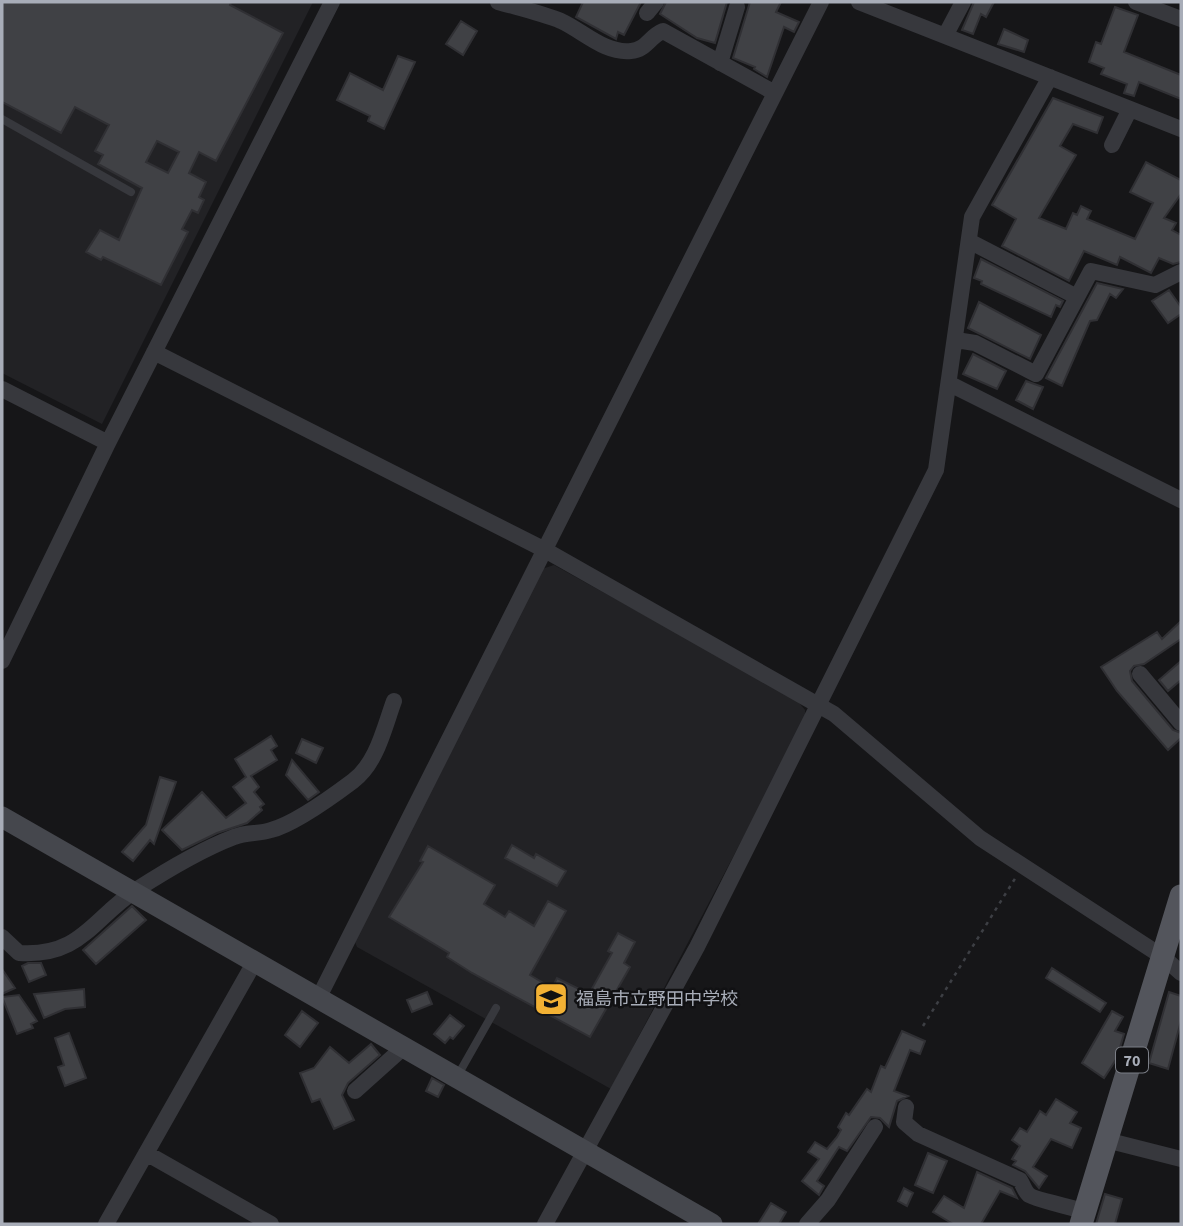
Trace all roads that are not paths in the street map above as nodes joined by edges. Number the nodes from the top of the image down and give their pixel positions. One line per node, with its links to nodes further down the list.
1 (332, 2): 22 (street)
2 (498, 2): 10 (street)
3 (821, 2): 12 (street)
4 (859, 2): 9 (street)
5 (964, 2): 9 (street)
6 (1136, 2): 8 (street)
7 (737, 7): 10 (street)
8 (1181, 19)
9 (945, 36): 11 (street)
10 (720, 63): 12 (street)
11 (1050, 78): 13 (street); 18 (street)
12 (775, 93): 27 (street)
13 (1130, 109): 15 (street); 16 (street)
14 (2, 119): 17 (lane)
15 (1181, 130)
16 (1112, 145)
17 (131, 192)
18 (969, 241): 20 (street); 21 (street)
19 (1181, 272): 20 (street)
20 (1077, 297): 21 (street)
21 (956, 340): 23 (street)
22 (154, 352): 25 (street); 27 (street)
23 (950, 384): 26 (street); 31 (street)
24 (2, 389): 25 (street)
25 (108, 443): 28 (street)
26 (1181, 500)
27 (545, 550): 31 (street); 40 (street)
28 (2, 661)
29 (1140, 674): 32 (street)
30 (394, 701): 34 (street)
31 (819, 706): 37 (street); 48 (street)
32 (1181, 723)
33 (2, 817): 34 (street)
34 (133, 892): 36 (street); 38 (street)
35 (1181, 896): 37 (main road, 70)
36 (2, 937)
37 (1163, 957): 39 (street); 47 (main road, 70)
38 (254, 963): 40 (street); 49 (street)
39 (1181, 973)
40 (318, 999): 42 (street)
41 (496, 1008): 43 (lane)
42 (404, 1047): 43 (street); 44 (street)
43 (457, 1077): 48 (street)
44 (355, 1091)
45 (906, 1107): 51 (street)
46 (875, 1127): 56 (street)
47 (1106, 1140): 50 (street); 51 (main road, 70)
48 (586, 1151): 54 (street); 55 (street)
49 (146, 1153): 52 (street); 53 (street)
50 (1181, 1159)
51 (1083, 1218)
52 (106, 1224)
53 (271, 1224)
54 (545, 1224)
55 (712, 1224)
56 (807, 1224)

